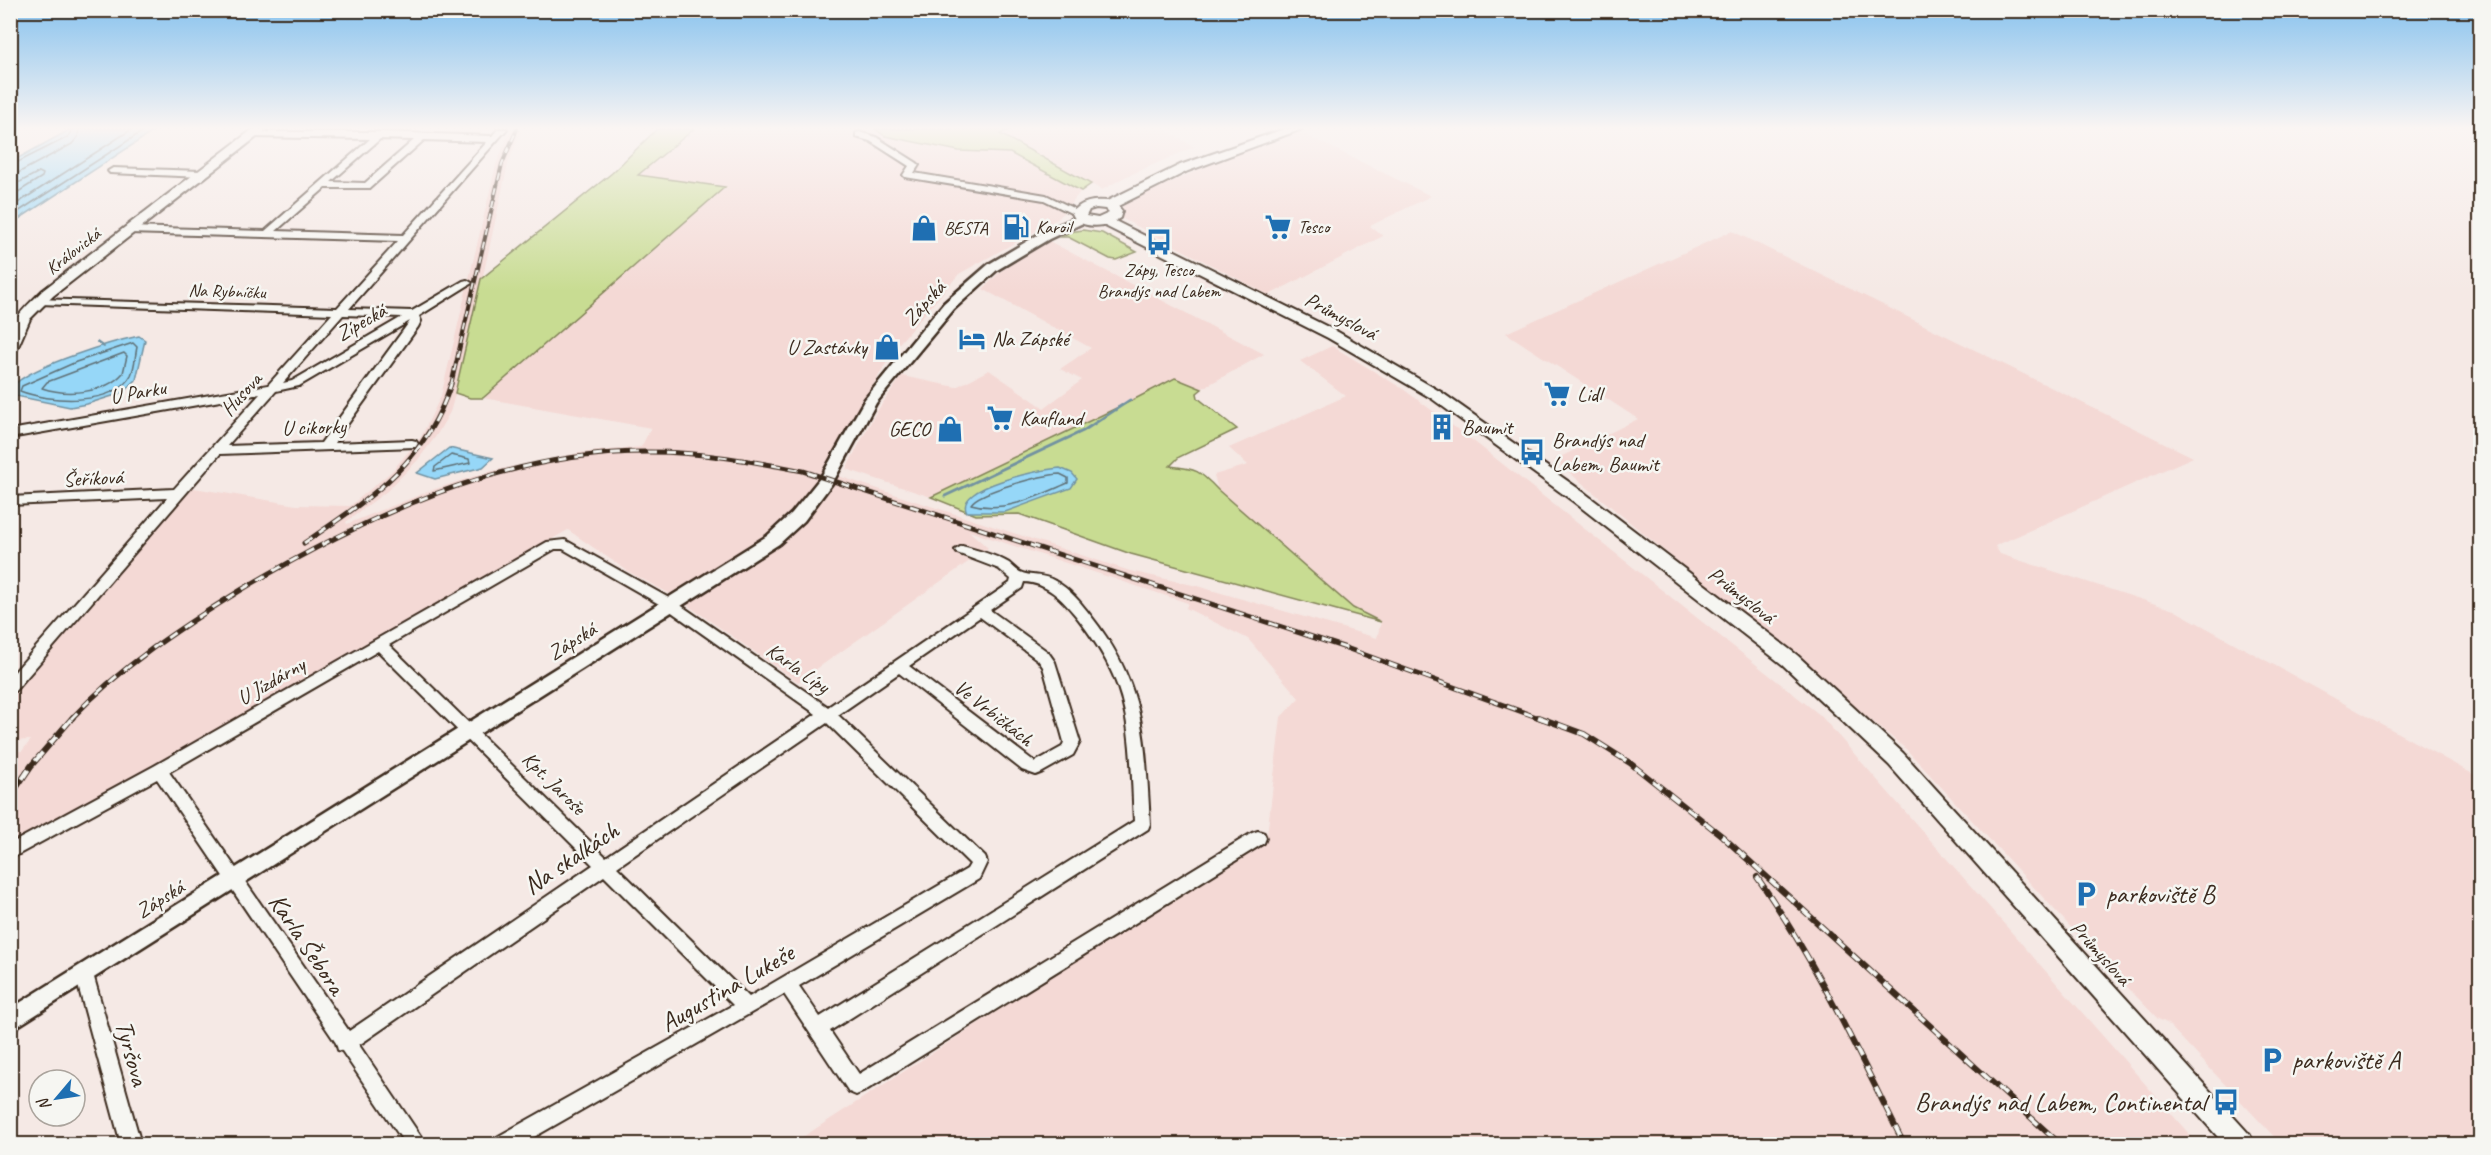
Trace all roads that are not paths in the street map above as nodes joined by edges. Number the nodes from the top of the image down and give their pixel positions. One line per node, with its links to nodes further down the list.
1 (190, 183): 10 (main road, Královická)
2 (325, 183): 7 (street)
3 (370, 183): 7 (street)
4 (455, 183): 12 (street, Husova)
5 (955, 183): 8 (street)
6 (1158, 183): 9 (main road)
7 (323, 185): 11 (street)
8 (1078, 211): 9 (main road); 9 (main road); 29 (street, Zápská)
9 (1106, 213): 51 (main road, Průmyslová)
10 (129, 230): 11 (street); 14 (main road, Královická)
11 (267, 234): 12 (street)
12 (406, 238): 15 (street, Husova)
13 (467, 283): 16 (street, Zípecká)
14 (39, 301): 15 (street, Na Rybníčku); 17 (main road, Královická)
15 (339, 312): 16 (street, Na Rybníčku); 19 (street, Husova)
16 (413, 314): 19 (street, Zípecká); 22 (street)
17 (14, 332): 18 (main road, Královická)
18 (10, 349)
19 (273, 388): 20 (street, U Parku); 23 (street, Husova)
20 (10, 434)
21 (412, 444): 22 (street, U cikorky)
22 (325, 446): 23 (street, U cikorky)
23 (217, 450): 24 (street, Husova)
24 (178, 493): 25 (street, Šeříková); 33 (street, Husova)
25 (10, 501)
26 (552, 545): 29 (street, Karla Lípy); 31 (street, U Jízdárny)
27 (962, 550): 28 (street)
28 (1018, 581): 30 (street); 46 (street)
29 (671, 605): 34 (street, Karla Lípy); 35 (street, Zápská)
30 (981, 611): 32 (street); 32 (street, Ve Vrbičkách)
31 (380, 643): 35 (street, Kpt. Jaroše); 36 (street, U Jízdárny)
32 (900, 666): 34 (street)
33 (10, 687)
34 (827, 714): 39 (street, Na skalkách); 40 (street, Karla Lípy)
35 (470, 733): 39 (street, Kpt. Jaroše); 41 (street, Zápská)
36 (159, 770): 38 (street, U Jízdárny); 41 (street, Karla Šebora)
37 (1258, 838): 46 (street)
38 (10, 852)
39 (605, 866): 44 (street, Kpt. Jaroše); 47 (street, Na skalkách)
40 (973, 874): 43 (street, Augustina Lukeše)
41 (233, 880): 42 (street, Zápská); 47 (street, Karla Šebora)
42 (84, 974): 45 (street, Zápská); 48 (street, Tyršova)
43 (787, 983): 44 (street, Augustina Lukeše); 46 (street)
44 (747, 1006): 50 (street, Augustina Lukeše)
45 (10, 1021)
46 (819, 1028)
47 (345, 1044): 49 (street, Karla Šebora)
48 (131, 1144)
49 (416, 1144)
50 (504, 1144)
51 (2241, 1144)

